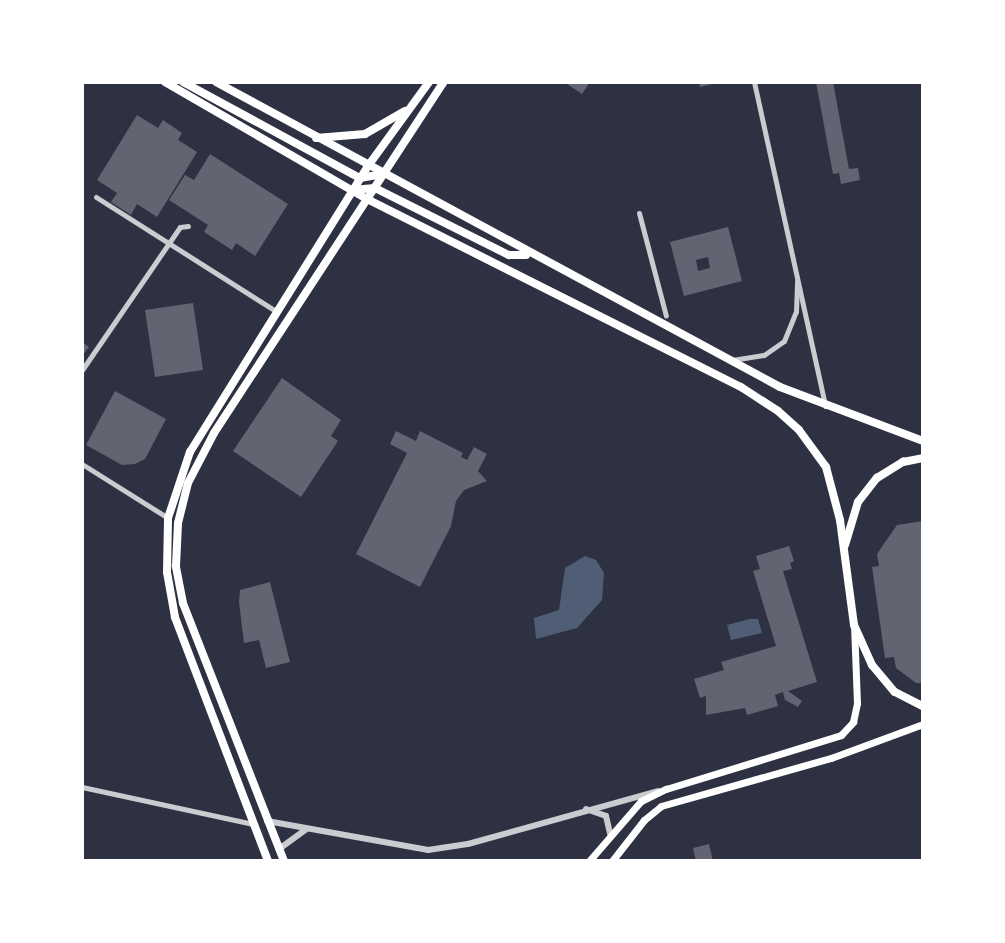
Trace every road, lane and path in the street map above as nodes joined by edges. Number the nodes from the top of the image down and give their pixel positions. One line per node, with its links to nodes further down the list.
1 (165, 82): 15 (main road)
2 (183, 82): 13 (main road)
3 (216, 82): 8 (main road)
4 (429, 82): 7 (main road)
5 (444, 82): 10 (main road)
6 (754, 82): 24 (street)
7 (410, 108): 8 (main road); 9 (main road)
8 (315, 138): 11 (main road)
9 (378, 151): 10 (main road); 11 (main road)
10 (391, 162): 12 (main road)
11 (368, 166): 12 (main road); 13 (main road)
12 (383, 174): 13 (main road); 14 (main road); 23 (main road)
13 (360, 178): 15 (main road)
14 (375, 188): 15 (main road); 17 (main road); 23 (main road)
15 (352, 190): 17 (main road); 18 (main road)
16 (96, 197): 22 (street)
17 (367, 199): 19 (main road); 35 (main road)
18 (345, 201): 19 (main road); 25 (main road)
19 (359, 212): 34 (main road)
20 (639, 213): 26 (street)
21 (188, 226): 22 (street)
22 (168, 243): 25 (street); 28 (street)
23 (529, 255): 27 (main road)
24 (798, 278): 27 (street); 29 (street)
25 (277, 312): 33 (main road)
26 (666, 316)
27 (728, 360): 29 (main road)
28 (82, 370)
29 (825, 406): 30 (main road)
30 (923, 441)
31 (923, 458): 35 (main road)
32 (82, 464): 33 (street)
33 (169, 518): 34 (street); 43 (main road)
34 (177, 523): 42 (main road)
35 (844, 549): 36 (main road)
36 (854, 625): 37 (main road); 40 (main road)
37 (923, 706)
38 (923, 724): 50 (main road)
39 (82, 787): 43 (street)
40 (666, 789): 41 (street); 45 (main road)
41 (584, 809): 44 (street); 45 (street)
42 (267, 821): 44 (street); 46 (main road)
43 (253, 824): 47 (main road)
44 (307, 829): 46 (street)
45 (610, 834): 49 (main road)
46 (279, 849): 48 (main road)
47 (268, 861)
48 (284, 861)
49 (589, 861)
50 (612, 861)

